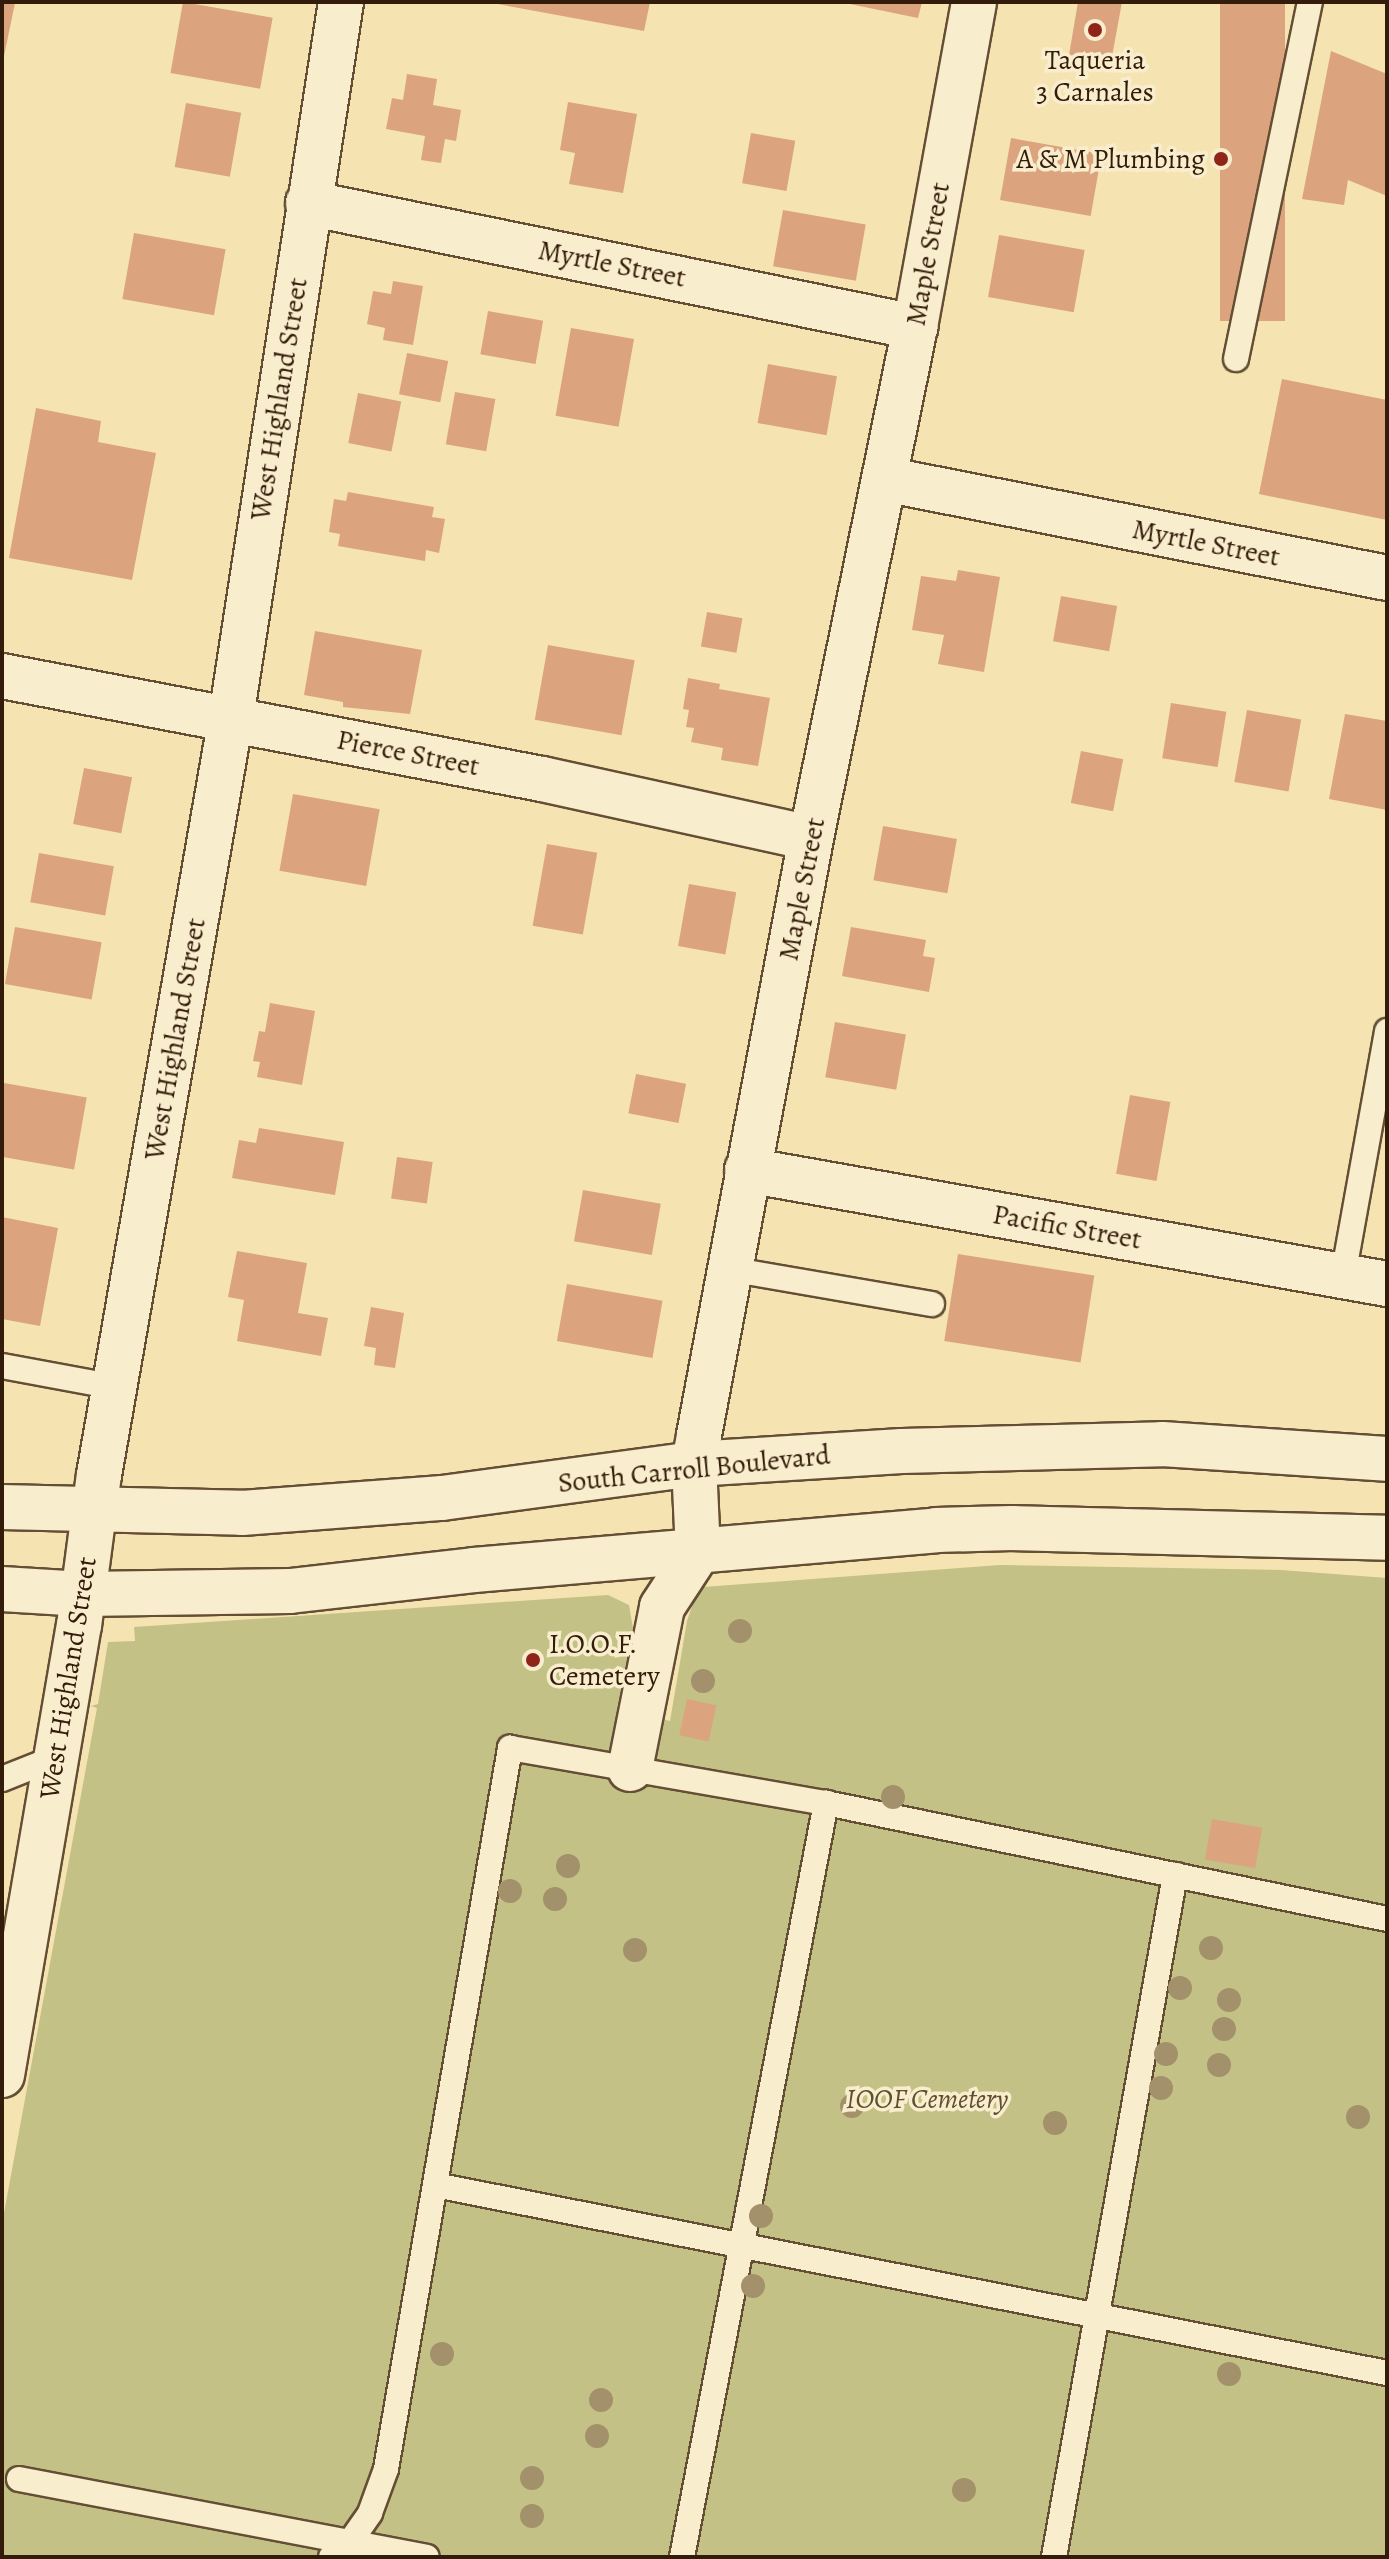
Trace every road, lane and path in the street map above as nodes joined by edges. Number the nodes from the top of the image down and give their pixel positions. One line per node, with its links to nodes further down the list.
1 (341, 2): 4 (street, West Highland Street)
2 (974, 2): 5 (street, Maple Street)
3 (1310, 2): 6 (lane)
4 (308, 203): 5 (street, Myrtle Street); 10 (street, West Highland Street)
5 (915, 327): 7 (street, Maple Street)
6 (1236, 359)
7 (884, 479): 8 (street, Myrtle Street); 11 (street, Maple Street)
8 (1387, 578)
9 (2, 676): 10 (street, Pierce Street)
10 (231, 718): 11 (street, Pierce Street); 19 (street, West Highland Street)
11 (811, 838): 13 (street, Maple Street)
12 (1387, 1031): 15 (lane)
13 (747, 1170): 14 (street, Maple Street); 15 (street, Pacific Street)
14 (729, 1269): 17 (lane); 21 (street, Maple Street)
15 (1343, 1276): 16 (street, Pacific Street)
16 (1387, 1284)
17 (932, 1304)
18 (2, 1366): 19 (lane)
19 (115, 1387): 23 (street, West Highland Street)
20 (1387, 1459): 21 (street, South Carroll Boulevard)
21 (694, 1464): 23 (street, South Carroll Boulevard); 25 (street, Maple Street)
22 (2, 1507): 23 (street, South Carroll Boulevard)
23 (95, 1510): 27 (street, West Highland Street)
24 (1387, 1538): 25 (street)
25 (698, 1552): 27 (street); 29 (street)
26 (2, 1589): 27 (street)
27 (83, 1594): 28 (street, West Highland Street)
28 (57, 1757): 30 (lane); 34 (street, West Highland Street)
29 (630, 1769): 31 (lane); 35 (lane)
30 (2, 1779)
31 (826, 1803): 32 (lane); 36 (lane)
32 (1175, 1875): 33 (lane); 37 (lane)
33 (1387, 1919)
34 (2, 2075)
35 (435, 2185): 36 (lane); 40 (lane)
36 (742, 2246): 37 (lane); 43 (lane)
37 (1097, 2316): 38 (lane); 44 (lane)
38 (1387, 2373)
39 (19, 2479): 40 (lane)
40 (350, 2542): 41 (lane); 42 (lane)
41 (331, 2557)
42 (427, 2557)
43 (682, 2557)
44 (1054, 2557)

